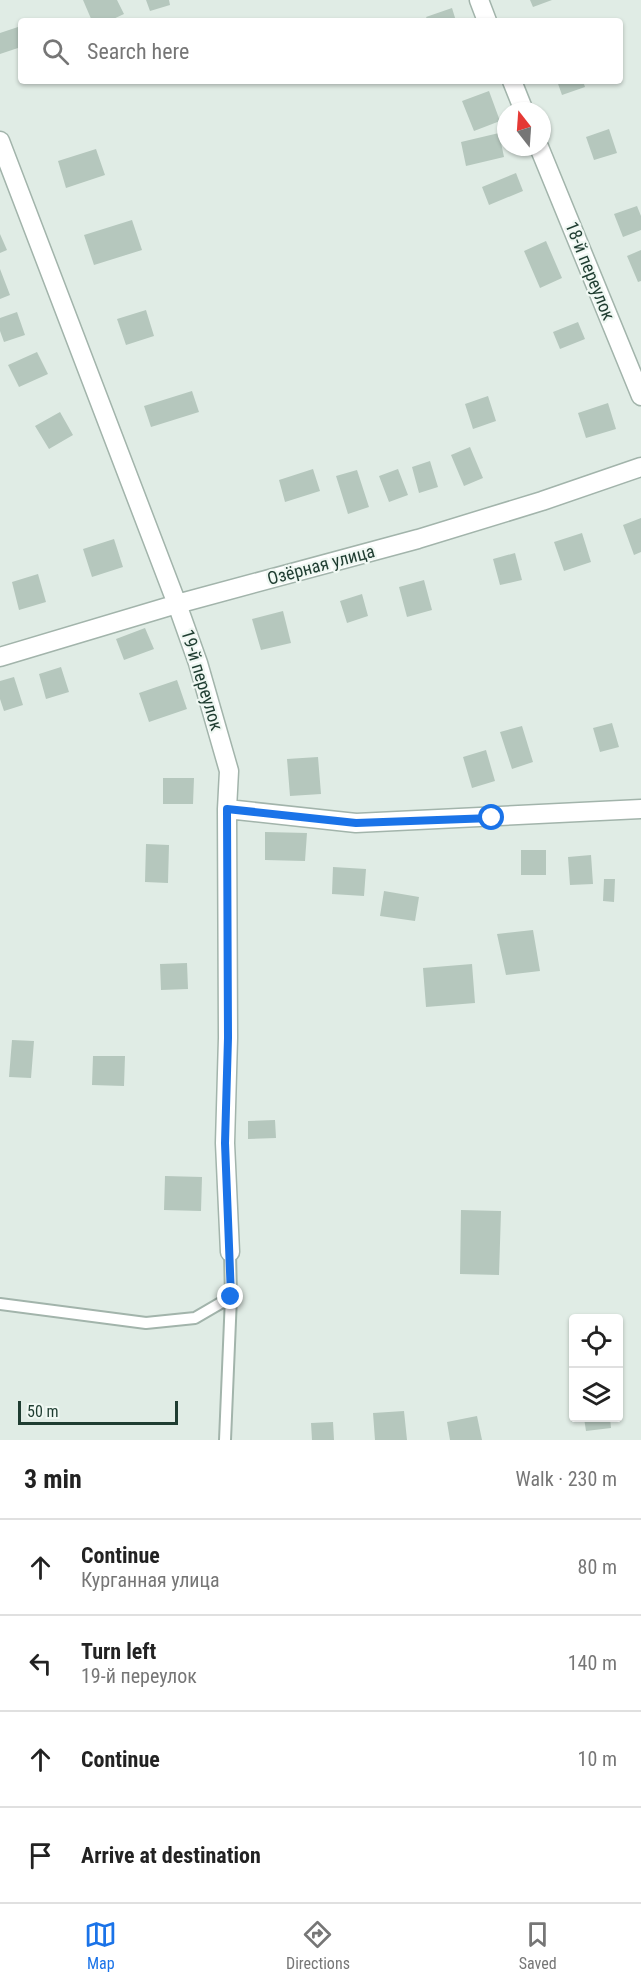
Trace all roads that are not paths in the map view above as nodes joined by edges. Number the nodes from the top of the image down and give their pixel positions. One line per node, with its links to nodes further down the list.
1 (479, 0): 2 (street)
2 (486, 18)
3 (513, 84): 4 (street)
4 (520, 102)
5 (0, 141): 9 (street, 19-й переулок)
6 (543, 156): 7 (street, 18-й переулок)
7 (641, 396)
8 (641, 466): 9 (street, Озёрная улица)
9 (177, 604): 10 (street, Озёрная улица); 11 (street, 19-й переулок)
10 (0, 657)
11 (227, 809): 12 (street); 13 (street, 19-й переулок)
12 (641, 809)
13 (230, 1252): 14 (lane)
14 (231, 1297): 15 (lane); 16 (lane)
15 (0, 1304)
16 (225, 1440)

